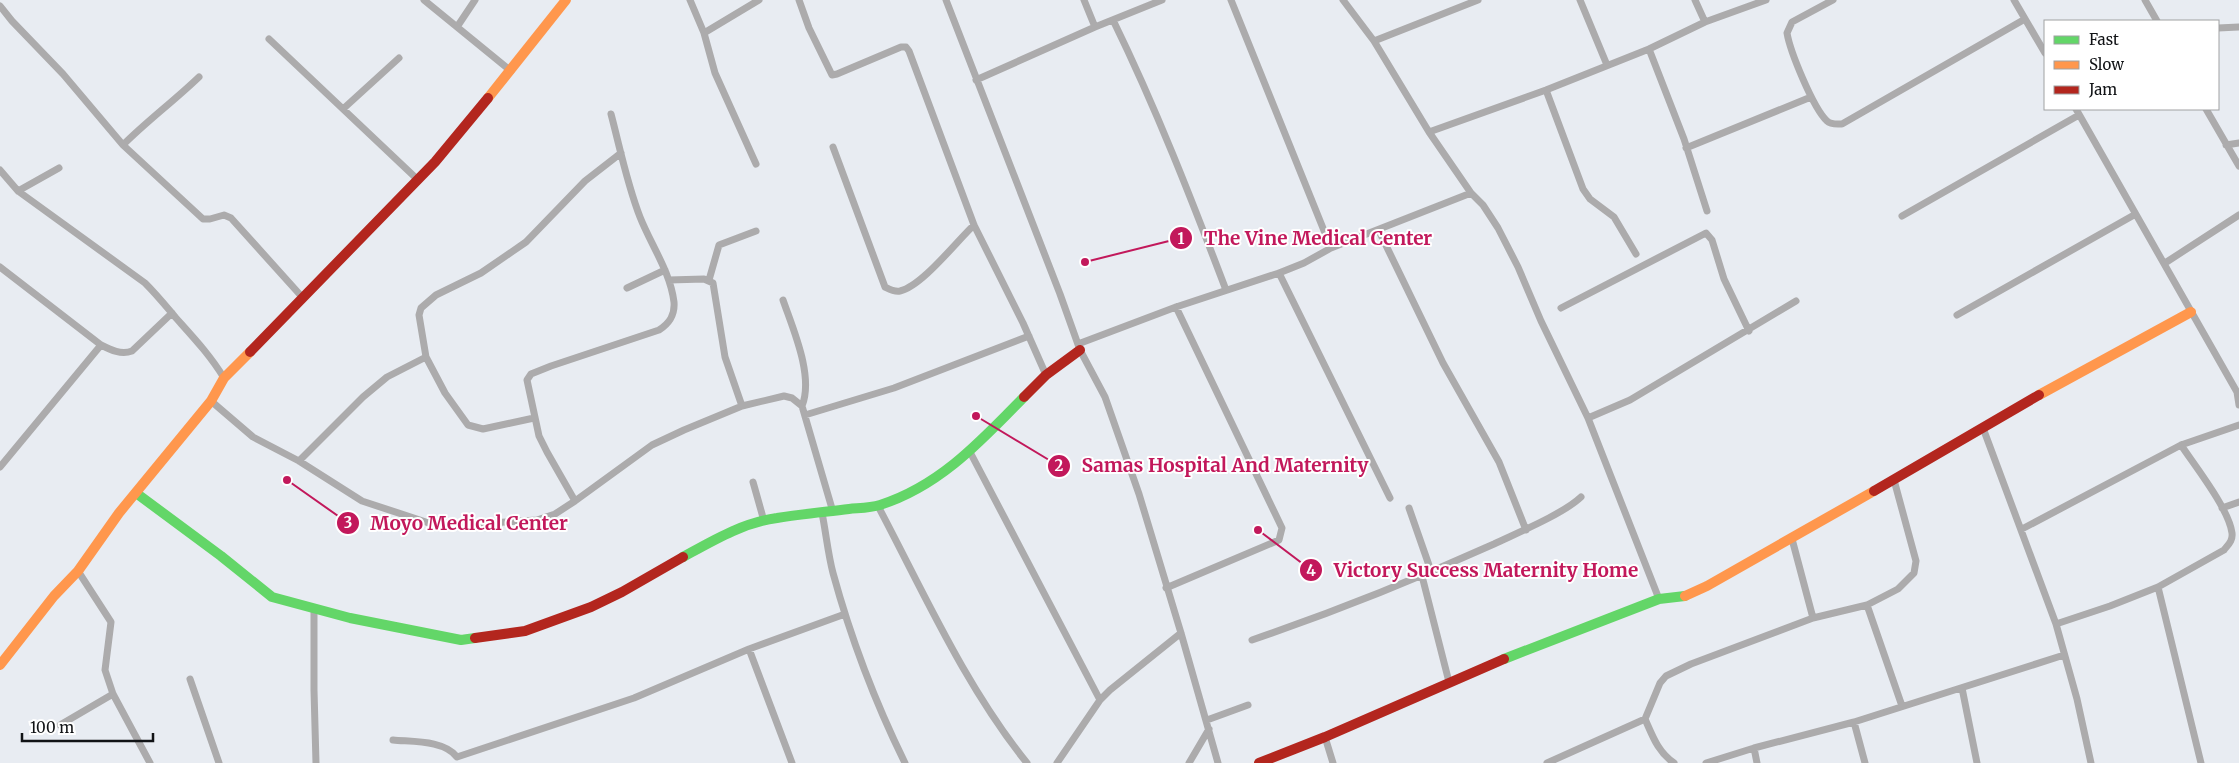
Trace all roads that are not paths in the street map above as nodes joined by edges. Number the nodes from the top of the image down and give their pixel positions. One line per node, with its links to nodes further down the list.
1 (424, 0): 24 (street)
2 (475, 0): 24 (street)
3 (566, 0): 35 (street)
4 (690, 0): 28 (street)
5 (759, 0): 28 (street)
6 (799, 0): 62 (street)
7 (946, 0): 37 (street)
8 (1084, 0): 25 (street)
9 (1162, 0): 21 (street)
10 (1231, 0): 65 (street)
11 (1343, 0): 30 (street)
12 (1478, 0): 30 (street)
13 (1580, 0): 34 (street)
14 (1695, 0): 23 (street)
15 (1766, 0): 23 (street)
16 (1832, 0): 39 (street)
17 (2014, 0): 20 (street)
18 (2145, 0): 22 (street)
19 (0, 6): 46 (street)
20 (2025, 19): 32 (street); 39 (street)
21 (1113, 20): 25 (street); 74 (street)
22 (2156, 20)
23 (1705, 22): 31 (street)
24 (456, 27): 35 (street)
25 (1095, 27): 37 (street)
26 (2239, 27): 27 (street)
27 (2219, 28)
28 (704, 33): 51 (street)
29 (269, 39): 40 (street)
30 (1374, 40): 44 (street)
31 (1649, 49): 34 (street); 49 (street)
32 (2044, 51)
33 (399, 58): 40 (street)
34 (1607, 65): 38 (street)
35 (511, 71): 55 (street)
36 (199, 77): 46 (street)
37 (976, 80): 86 (street)
38 (1546, 90): 44 (street); 66 (street)
39 (1811, 97): 49 (street)
40 (343, 109): 55 (street)
41 (2207, 110): 47 (street)
42 (2077, 112): 59 (street); 61 (street)
43 (611, 114): 50 (street)
44 (1430, 132): 57 (street)
45 (2239, 143): 47 (street)
46 (124, 145): 75 (street)
47 (2226, 145): 52 (street)
48 (833, 147): 62 (street)
49 (1686, 148): 58 (street)
50 (621, 153): 69 (street); 87 (street)
51 (756, 164)
52 (2239, 166)
53 (59, 168): 56 (street)
54 (0, 170): 56 (street)
55 (417, 179): 75 (street)
56 (18, 191): 81 (street)
57 (1471, 193): 64 (street); 96 (street)
58 (1707, 210)
59 (2134, 215): 67 (street); 82 (street)
60 (2239, 215): 67 (street)
61 (1902, 216)
62 (974, 225): 84 (street)
63 (756, 231): 72 (street)
64 (1379, 231): 65 (street); 117 (street)
65 (1331, 248): 70 (street)
66 (1636, 254)
67 (2165, 262): 80 (street)
68 (0, 267): 85 (street)
69 (665, 270): 71 (street); 73 (street)
70 (1279, 273): 74 (street); 107 (street)
71 (669, 280): 72 (street); 95 (street)
72 (709, 280): 92 (street)
73 (627, 288)
74 (1226, 290): 78 (street)
75 (303, 298): 89 (street)
76 (783, 300): 93 (street)
77 (1796, 302): 83 (street)
78 (1176, 307): 86 (street); 123 (street)
79 (1561, 308): 83 (street)
80 (2191, 312): 91 (street); 98 (street)
81 (172, 313): 85 (street); 89 (street)
82 (1957, 314)
83 (1749, 331): 96 (street)
84 (1029, 336): 88 (street); 94 (street)
85 (101, 344): 102 (street)
86 (1079, 347): 88 (street); 123 (street)
87 (426, 357): 95 (street); 101 (street)
88 (1046, 375): 100 (street)
89 (224, 378): 90 (street)
90 (211, 401): 101 (street); 105 (street)
91 (2239, 405)
92 (742, 406): 93 (street); 108 (street)
93 (802, 406): 94 (street)
94 (804, 415): 113 (street)
95 (534, 418): 108 (street)
96 (1588, 418): 124 (street)
97 (2239, 425): 99 (street)
98 (1983, 428): 103 (street); 116 (street)
99 (2181, 445): 112 (street); 116 (street)
100 (970, 452): 110 (street); 139 (street)
101 (299, 461): 108 (street)
102 (0, 467)
103 (1894, 480): 118 (street); 125 (street)
104 (753, 482): 115 (street)
105 (136, 493): 119 (street); 126 (street)
106 (1581, 497): 117 (street)
107 (1390, 498)
108 (575, 501)
109 (2239, 502): 112 (street)
110 (878, 506): 113 (street); 156 (street)
111 (1410, 508): 120 (street)
112 (2222, 508): 122 (street)
113 (834, 512): 114 (street)
114 (822, 513): 115 (street); 127 (street)
115 (764, 521): 126 (street)
116 (2022, 529): 129 (street)
117 (1526, 530): 120 (street)
118 (1792, 539): 124 (street); 128 (street)
119 (78, 571): 134 (street); 138 (street)
120 (1431, 572): 121 (street)
121 (1422, 576): 131 (street); 136 (street)
122 (2158, 587): 129 (street); 169 (street)
123 (1166, 588): 130 (street)
124 (1659, 599): 136 (street)
125 (1867, 605): 128 (street); 141 (street)
126 (314, 610): 153 (street)
127 (846, 614): 132 (street); 155 (street)
128 (1813, 618): 142 (street)
129 (2056, 624): 133 (street)
130 (1181, 633): 139 (street); 143 (street)
131 (1252, 640)
132 (749, 649): 150 (street); 154 (street)
133 (2064, 655): 137 (street); 168 (street)
134 (2, 660)
135 (190, 679): 152 (street)
136 (1449, 682): 147 (street)
137 (1962, 688): 141 (street); 167 (street)
138 (113, 694): 145 (street); 151 (street)
139 (1100, 700): 157 (street)
140 (1248, 705): 143 (street)
141 (1902, 706): 144 (street)
142 (1645, 719): 162 (street); 163 (street)
143 (1206, 720): 146 (street)
144 (1854, 722): 149 (street); 166 (street)
145 (60, 725)
146 (1209, 729): 158 (street); 159 (street)
147 (1325, 737): 160 (street); 161 (street)
148 (393, 740): 150 (street)
149 (1754, 748): 164 (street); 165 (street)
150 (456, 760)
151 (150, 763)
152 (219, 763)
153 (316, 763)
154 (792, 763)
155 (904, 763)
156 (1027, 763)
157 (1057, 763)
158 (1189, 763)
159 (1218, 763)
160 (1259, 763)
161 (1333, 763)
162 (1547, 763)
163 (1674, 763)
164 (1706, 763)
165 (1757, 763)
166 (1865, 763)
167 (1977, 763)
168 (2091, 763)
169 (2201, 763)

